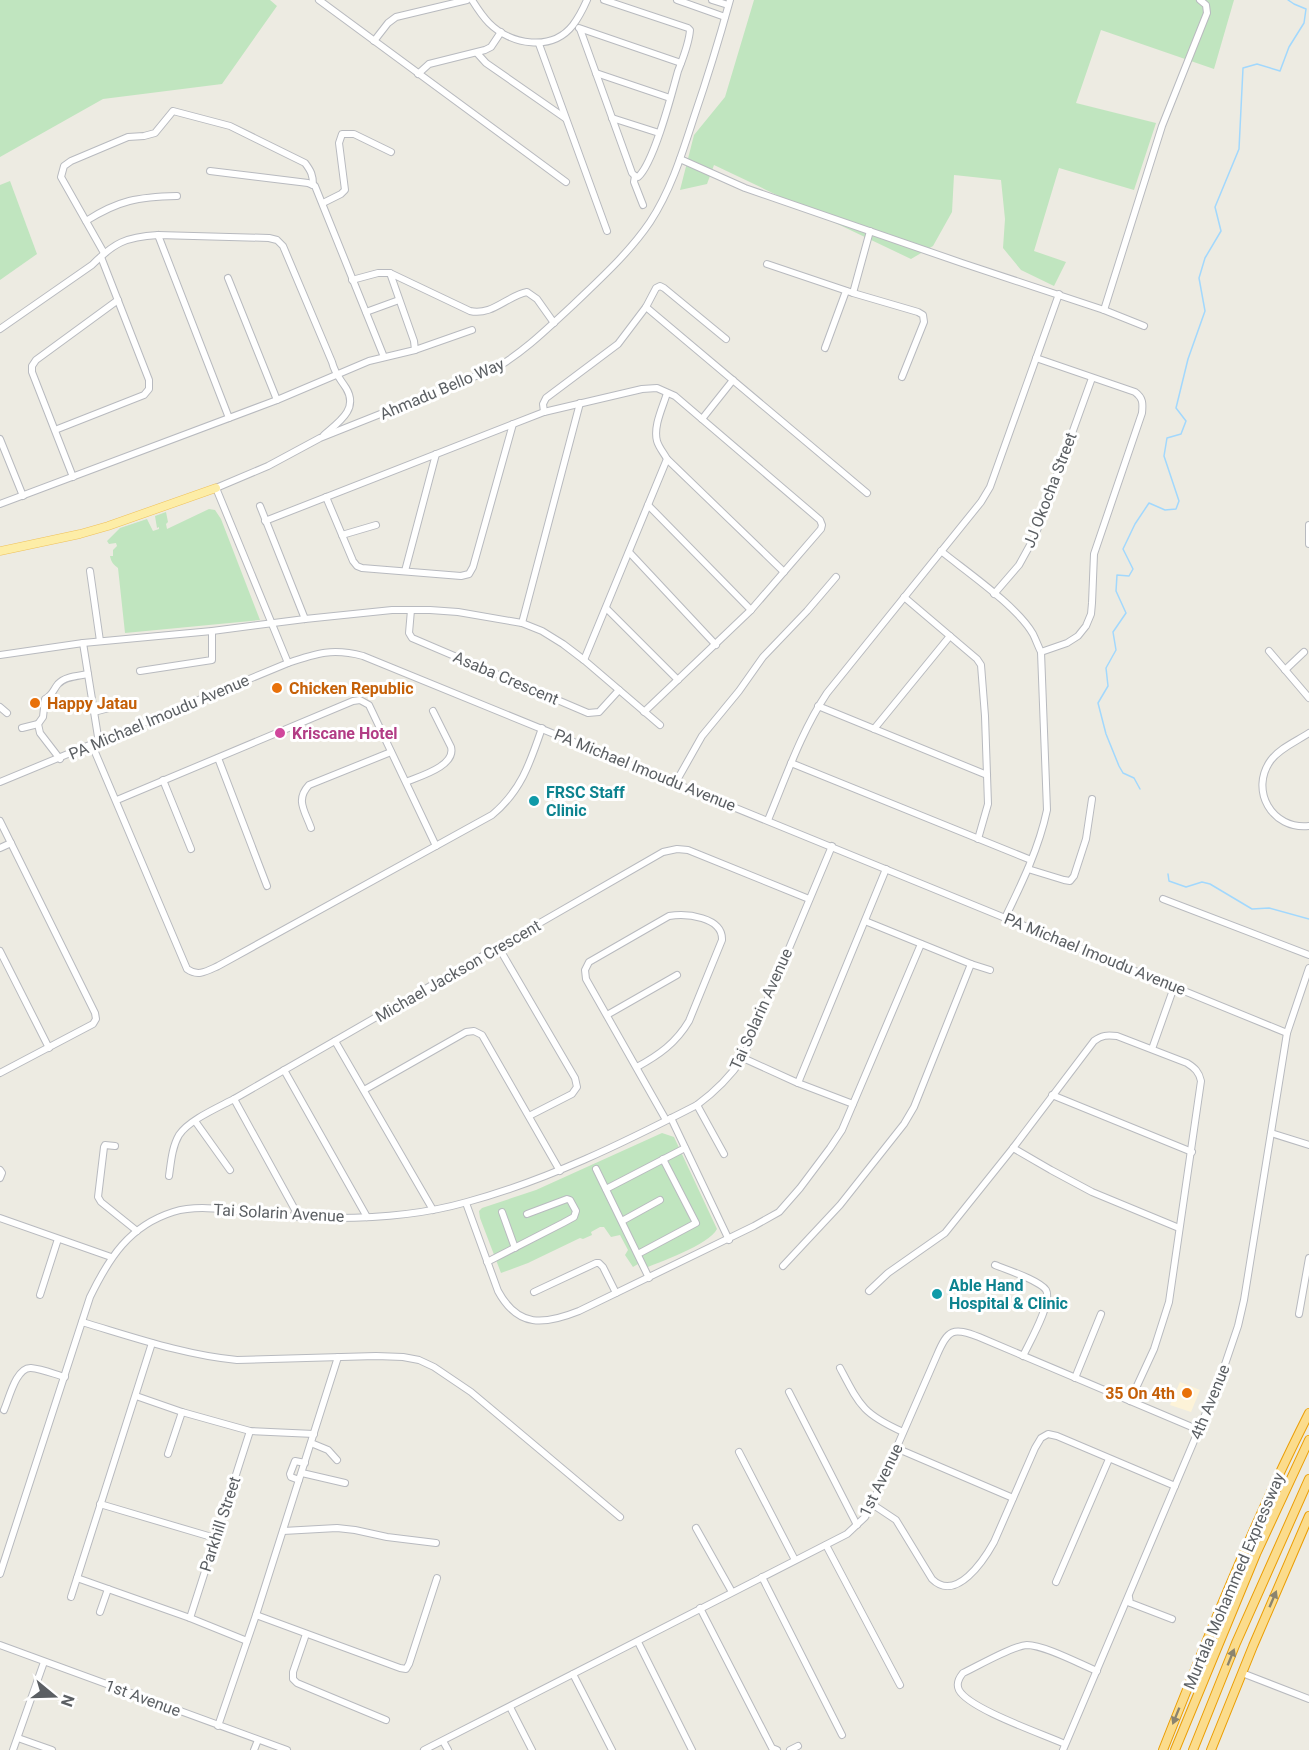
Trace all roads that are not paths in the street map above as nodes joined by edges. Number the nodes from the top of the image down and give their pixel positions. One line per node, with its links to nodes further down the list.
1 (319, 0): 11 (street)
2 (335, 0): 11 (street)
3 (467, 0): 17 (street)
4 (472, 0): 16 (street)
5 (587, 0): 14 (street)
6 (604, 0): 20 (street)
7 (677, 0): 12 (street)
8 (710, 0): 10 (street); 12 (street)
9 (1200, 0): 50 (street)
10 (729, 3): 13 (street, Ahmadu Bello Way)
11 (330, 8): 17 (street)
12 (705, 10): 13 (street)
13 (725, 17): 28 (street, Ahmadu Bello Way)
14 (572, 26): 15 (street); 18 (street)
15 (580, 29): 20 (street); 21 (street)
16 (501, 32): 18 (street); 19 (street)
17 (374, 41): 22 (street)
18 (539, 44): 25 (street)
19 (477, 53): 22 (street); 25 (street)
20 (681, 63): 23 (street)
21 (596, 73): 23 (street); 24 (street)
22 (418, 74): 31 (street)
23 (670, 98): 26 (street)
24 (612, 118): 26 (street); 30 (street)
25 (566, 119): 37 (street)
26 (659, 133): 30 (street)
27 (391, 152): 34 (street)
28 (680, 159): 38 (street); 52 (street, Ahmadu Bello Way)
29 (210, 171): 32 (street)
30 (635, 176): 35 (street)
31 (566, 182)
32 (313, 185): 34 (street); 36 (street)
33 (177, 196): 36 (street)
34 (323, 203): 44 (street)
35 (643, 205)
36 (86, 221): 40 (street)
37 (607, 231)
38 (870, 231): 45 (street); 46 (street)
39 (158, 235): 40 (street); 61 (street); 69 (street)
40 (103, 255): 47 (street); 54 (street)
41 (767, 264): 45 (street)
42 (390, 273): 44 (street); 48 (street); 52 (street)
43 (228, 278): 66 (street)
44 (352, 280): 51 (street)
45 (849, 292): 57 (street); 62 (street)
46 (1059, 294): 50 (street); 60 (street)
47 (118, 300): 72 (street); 72 (street)
48 (399, 300): 51 (street); 58 (street)
49 (645, 307): 56 (street); 64 (street); 68 (street)
50 (1104, 310): 53 (street)
51 (366, 312): 59 (street)
52 (554, 323): 73 (street, Ahmadu Bello Way)
53 (1144, 326)
54 (0, 328)
55 (472, 330): 58 (street)
56 (726, 339)
57 (825, 348)
58 (415, 350): 59 (street)
59 (384, 357): 61 (street)
60 (1036, 358): 63 (street); 91 (street)
61 (335, 375): 66 (street); 73 (street)
62 (902, 377)
63 (1092, 378): 97 (street, JJ Okocha Street); 111 (street)
64 (733, 380): 70 (street); 79 (street)
65 (667, 393): 67 (street); 70 (street); 76 (street)
66 (277, 400): 69 (street)
67 (580, 403): 68 (street); 103 (street)
68 (544, 412): 71 (street)
69 (229, 418): 77 (street)
70 (702, 419): 95 (street)
71 (513, 424): 75 (street); 94 (street)
72 (55, 430): 77 (street)
73 (320, 438): 78 (street, Ahmadu Bello Way)
74 (0, 439): 80 (street)
75 (436, 454): 81 (street); 94 (street)
76 (668, 459): 83 (street); 95 (street)
77 (73, 477): 80 (street)
78 (216, 488): 90 (main road, Ahmadu Bello Way); 104 (street)
79 (867, 494)
80 (23, 496): 82 (street)
81 (327, 497): 85 (street); 88 (street)
82 (0, 504)
83 (648, 505): 92 (street); 101 (street)
84 (260, 506): 85 (street)
85 (265, 521): 102 (street)
86 (376, 525): 88 (street)
87 (1309, 525): 89 (street)
88 (342, 535): 94 (street)
89 (1309, 544)
90 (0, 551)
91 (941, 551): 97 (street); 98 (street)
92 (629, 552): 99 (street); 109 (street)
93 (90, 571): 107 (street)
94 (405, 571)
95 (784, 572): 101 (street)
96 (836, 577): 144 (street)
97 (994, 594): 111 (street)
98 (904, 597): 106 (street); 122 (street)
99 (606, 608): 114 (street); 119 (street)
100 (411, 610): 102 (street); 103 (street); 120 (street, Asaba Crescent)
101 (751, 610): 109 (street)
102 (305, 619): 104 (street)
103 (522, 623): 114 (street)
104 (273, 624): 105 (street); 115 (street)
105 (212, 631): 107 (street); 117 (street)
106 (950, 636): 133 (street); 140 (street)
107 (100, 641): 108 (street)
108 (83, 643): 113 (street); 118 (street)
109 (716, 645): 119 (street)
110 (1269, 651): 116 (street)
111 (1041, 652): 157 (street)
112 (1304, 652): 116 (street)
113 (0, 655)
114 (584, 660): 120 (street)
115 (288, 663): 132 (street, PA Michael Imoudu Avenue); 135 (street, PA Michael Imoudu Avenue)
116 (1285, 670): 121 (street)
117 (141, 671)
118 (88, 674): 126 (street); 129 (street)
119 (678, 680): 127 (street)
120 (619, 690): 127 (street)
121 (1309, 698)
122 (818, 706): 133 (street); 139 (street)
123 (0, 707): 128 (street)
124 (113, 707): 126 (street)
125 (433, 711): 143 (street)
126 (94, 712): 135 (street)
127 (645, 712): 130 (street)
128 (8, 713)
129 (38, 724): 131 (street); 138 (street)
130 (660, 725)
131 (22, 728)
132 (542, 728): 144 (street, PA Michael Imoudu Avenue); 153 (street)
133 (874, 729): 140 (street)
134 (1309, 734): 149 (street)
135 (95, 744): 138 (street, PA Michael Imoudu Avenue); 146 (street)
136 (391, 752): 137 (street); 143 (street); 150 (street)
137 (218, 758): 141 (street); 160 (street)
138 (60, 759): 142 (street, PA Michael Imoudu Avenue)
139 (791, 763): 147 (street); 151 (street)
140 (987, 775): 151 (street)
141 (163, 780): 146 (street); 156 (street)
142 (0, 782)
143 (406, 782): 153 (street)
144 (676, 782): 147 (street, PA Michael Imoudu Avenue)
145 (1092, 799): 159 (street)
146 (117, 800): 153 (street)
147 (768, 820): 154 (street, PA Michael Imoudu Avenue)
148 (0, 821): 152 (street)
149 (1309, 826)
150 (311, 828)
151 (978, 838): 157 (street)
152 (11, 843): 155 (street); 177 (street)
153 (436, 846)
154 (832, 846): 158 (street, PA Michael Imoudu Avenue); 161 (street, Tai Solarin Avenue)
155 (0, 848)
156 (191, 849)
157 (1031, 860): 159 (street)
158 (886, 868): 163 (street, PA Michael Imoudu Avenue); 164 (street)
159 (1028, 868): 163 (street)
160 (267, 886)
161 (809, 899): 166 (street, Michael Jackson Crescent); 179 (street, Tai Solarin Avenue)
162 (1163, 899): 168 (street)
163 (1005, 918): 173 (street, PA Michael Imoudu Avenue)
164 (865, 921): 165 (street); 183 (street)
165 (921, 944): 169 (street); 187 (street)
166 (499, 948): 176 (street, Michael Jackson Crescent); 189 (street)
167 (0, 951): 177 (street)
168 (1309, 955)
169 (971, 964): 171 (street); 226 (street)
170 (1309, 968): 175 (street, 4th Avenue)
171 (990, 970)
172 (677, 975): 174 (street)
173 (1174, 987): 175 (street, PA Michael Imoudu Avenue); 178 (street)
174 (607, 1015): 180 (street); 180 (street)
175 (1287, 1033): 192 (street, 4th Avenue)
176 (336, 1041): 181 (street, Michael Jackson Crescent); 184 (street)
177 (49, 1048): 182 (street)
178 (1152, 1049): 185 (street); 197 (street)
179 (743, 1058): 183 (street); 188 (street, Tai Solarin Avenue)
180 (637, 1067): 190 (street)
181 (284, 1070): 186 (street, Michael Jackson Crescent); 213 (street)
182 (0, 1073)
183 (798, 1083): 187 (street)
184 (364, 1090): 189 (street); 209 (street)
185 (1052, 1095): 196 (street); 197 (street)
186 (234, 1099): 191 (street, Michael Jackson Crescent); 212 (street)
187 (853, 1104): 219 (street)
188 (697, 1105): 190 (street, Tai Solarin Avenue); 198 (street)
189 (529, 1116): 203 (street)
190 (669, 1119): 195 (street); 203 (street, Tai Solarin Avenue)
191 (195, 1121): 202 (street); 204 (street)
192 (1271, 1133): 193 (street); 247 (street, 4th Avenue)
193 (1309, 1145)
194 (115, 1146): 217 (street)
195 (685, 1148): 199 (street); 219 (street)
196 (1013, 1148): 216 (street); 228 (street)
197 (1192, 1152): 216 (street)
198 (724, 1154)
199 (663, 1159): 206 (street); 221 (street)
200 (596, 1169): 206 (street)
201 (0, 1170): 205 (street)
202 (230, 1170)
203 (560, 1171): 208 (street, Tai Solarin Avenue)
204 (169, 1176)
205 (0, 1178)
206 (606, 1189): 215 (street)
207 (660, 1200): 215 (street)
208 (466, 1203): 209 (street, Tai Solarin Avenue); 224 (street)
209 (433, 1210): 213 (street, Tai Solarin Avenue)
210 (502, 1212): 220 (street)
211 (527, 1214): 220 (street)
212 (299, 1217): 213 (street, Tai Solarin Avenue); 217 (street, Tai Solarin Avenue)
213 (367, 1217)
214 (0, 1218): 218 (street)
215 (622, 1221): 221 (street)
216 (1179, 1228): 243 (street)
217 (137, 1231): 222 (street, Tai Solarin Avenue)
218 (58, 1239): 222 (street); 231 (street)
219 (729, 1240): 227 (street)
220 (515, 1248): 224 (street)
221 (638, 1254): 227 (street)
222 (111, 1257): 234 (street, Tai Solarin Avenue)
223 (1309, 1257): 233 (street)
224 (488, 1263): 230 (street)
225 (995, 1264): 236 (street)
226 (783, 1266)
227 (649, 1278): 230 (street)
228 (869, 1291)
229 (534, 1292): 230 (street)
230 (616, 1293)
231 (40, 1295)
232 (1101, 1314): 240 (street)
233 (1299, 1314)
234 (82, 1322): 235 (street); 239 (street, Tai Solarin Avenue)
235 (152, 1342): 237 (street); 242 (street)
236 (1023, 1356): 240 (street, 1st Avenue); 249 (street, 1st Avenue)
237 (338, 1357): 250 (street); 268 (street)
238 (840, 1368): 249 (street)
239 (64, 1377): 244 (street); 276 (street, Tai Solarin Avenue)
240 (1075, 1378): 243 (street, 1st Avenue)
241 (789, 1392): 269 (street)
242 (136, 1396): 245 (street); 265 (street)
243 (1130, 1401): 247 (street, 1st Avenue)
244 (4, 1410)
245 (182, 1412): 248 (street); 255 (street)
246 (1309, 1413): 320 (highway, Murtala Mohammed Expressway, one-way to 320)
247 (1199, 1430): 262 (street, 4th Avenue)
248 (250, 1431): 250 (street); 272 (street, Parkhill Street)
249 (903, 1432): 253 (street, 1st Avenue)
250 (314, 1434): 252 (street)
251 (1309, 1440): 321 (highway, Murtala Mohammed Expressway)
252 (311, 1443): 257 (street); 258 (street)
253 (896, 1448): 264 (street); 266 (street, 1st Avenue)
254 (740, 1452): 275 (street)
255 (168, 1454)
256 (1109, 1459): 262 (street); 264 (street); 280 (street)
257 (337, 1460)
258 (305, 1463): 259 (street); 259 (street)
259 (300, 1476): 261 (street); 271 (street)
260 (1309, 1479): 263 (highway, Murtala Mohammed Expressway)
261 (345, 1483)
262 (1175, 1486): 283 (street, 4th Avenue)
263 (1306, 1487): 322 (highway, Murtala Mohammed Expressway, one-way to 263)
264 (1013, 1498): 266 (street)
265 (100, 1503): 272 (street); 278 (street)
266 (872, 1504): 269 (street, 1st Avenue)
267 (1309, 1516): 296 (highway, one-way to 267)
268 (620, 1517)
269 (857, 1526): 274 (street, 1st Avenue)
270 (696, 1528): 282 (street)
271 (283, 1531): 273 (street); 287 (street)
272 (215, 1538): 288 (street, Parkhill Street)
273 (436, 1543)
274 (826, 1545): 275 (street, 1st Avenue); 298 (street)
275 (795, 1560): 277 (street, 1st Avenue)
276 (0, 1574)
277 (762, 1577): 282 (street, 1st Avenue); 303 (street)
278 (77, 1578): 281 (street); 284 (street)
279 (436, 1578): 290 (street)
280 (1056, 1582)
281 (108, 1589): 286 (street); 288 (street)
282 (732, 1592): 285 (street, 1st Avenue)
283 (1129, 1596): 289 (street); 295 (street, 4th Avenue)
284 (71, 1598)
285 (700, 1608): 292 (street, 1st Avenue); 318 (street)
286 (100, 1612)
287 (256, 1615): 290 (street); 291 (street)
288 (190, 1618): 291 (street)
289 (1172, 1619)
290 (306, 1634): 301 (street)
291 (247, 1641): 302 (street)
292 (638, 1642): 297 (street, 1st Avenue); 317 (street)
293 (0, 1645): 294 (street, 1st Avenue)
294 (44, 1662): 302 (street, 1st Avenue); 304 (street)
295 (1097, 1671): 308 (street, 4th Avenue); 308 (street)
296 (1242, 1673): 299 (street); 323 (highway)
297 (573, 1674): 300 (street, 1st Avenue); 316 (street)
298 (900, 1685)
299 (1309, 1699)
300 (510, 1707): 306 (street, 1st Avenue); 315 (street)
301 (386, 1720)
302 (218, 1726): 305 (street, 1st Avenue)
303 (842, 1735)
304 (18, 1737): 309 (street); 310 (street)
305 (258, 1740): 311 (street); 312 (street, 1st Avenue)
306 (443, 1741): 313 (street, 1st Avenue); 314 (street)
307 (798, 1746): 319 (street)
308 (1064, 1747)
309 (13, 1750)
310 (52, 1750)
311 (254, 1750)
312 (287, 1750)
313 (424, 1750)
314 (448, 1750)
315 (532, 1750)
316 (612, 1750)
317 (692, 1750)
318 (777, 1750)
319 (790, 1750)
320 (1163, 1750)
321 (1175, 1750)
322 (1193, 1750)
323 (1211, 1750)

